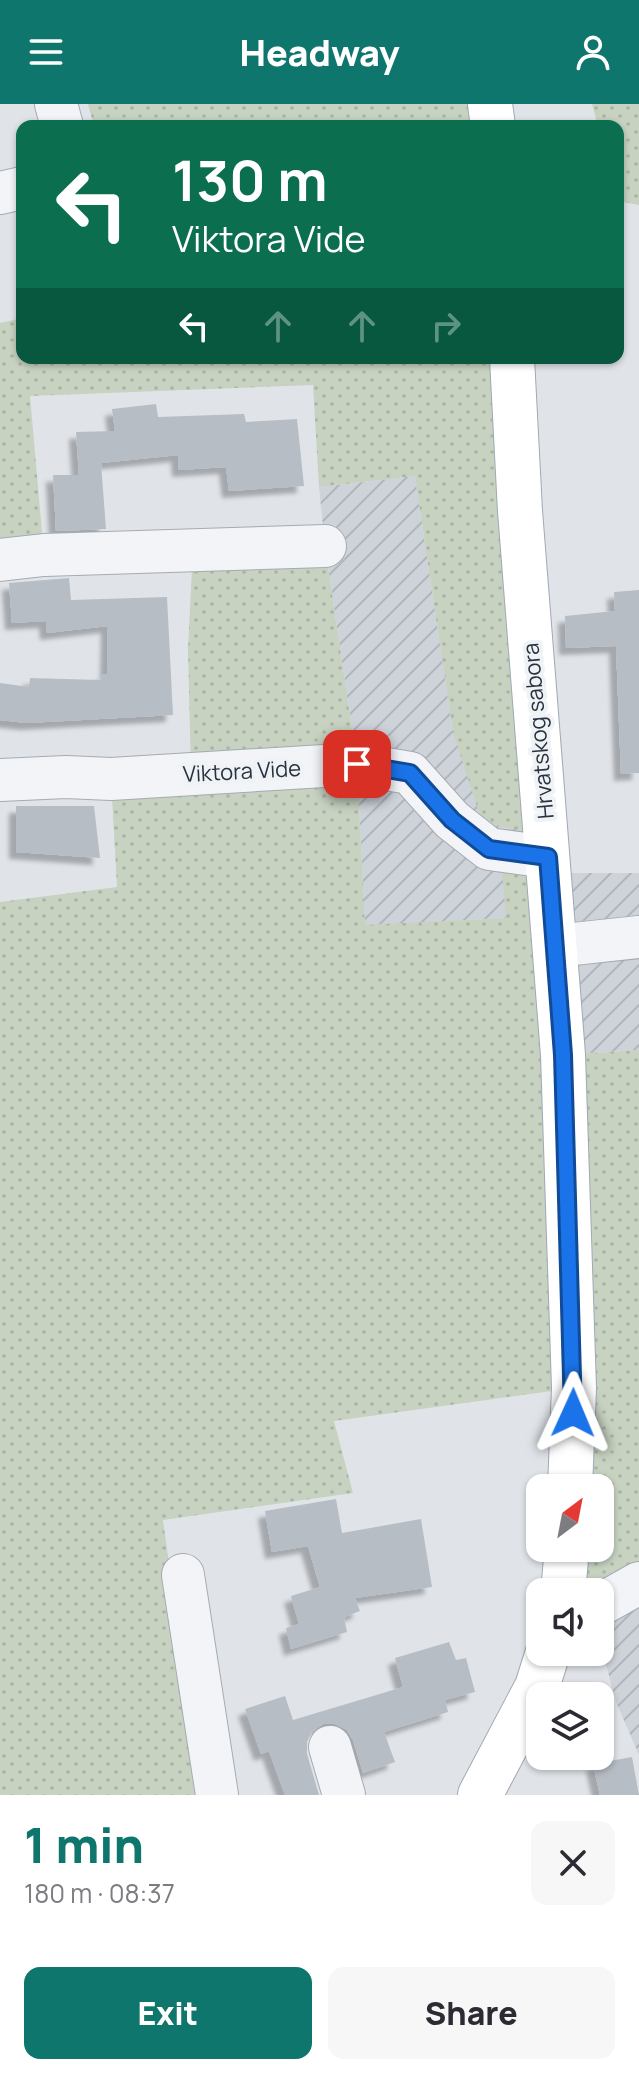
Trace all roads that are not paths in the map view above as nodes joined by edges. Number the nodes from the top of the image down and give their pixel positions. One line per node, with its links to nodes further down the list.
1 (512, 364): 5 (main road, Hrvatskog sabora)
2 (325, 546): 3 (street)
3 (0, 560)
4 (0, 780): 5 (street, Viktora Vide)
5 (548, 857): 7 (main road, Hrvatskog sabora)
6 (639, 937): 7 (street)
7 (555, 946): 8 (main road, Hrvatskog sabora)
8 (571, 1474)
9 (183, 1575): 14 (street)
10 (639, 1583): 11 (street)
11 (614, 1597)
12 (544, 1666): 16 (main road)
13 (330, 1747): 15 (street)
14 (217, 1795)
15 (344, 1795)
16 (480, 1795)

